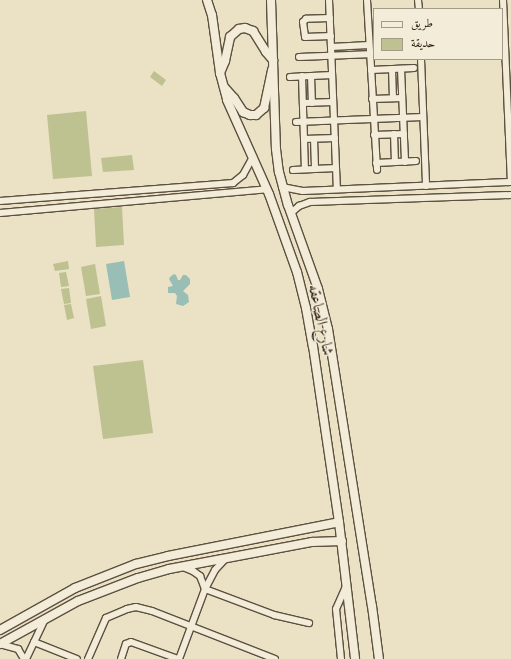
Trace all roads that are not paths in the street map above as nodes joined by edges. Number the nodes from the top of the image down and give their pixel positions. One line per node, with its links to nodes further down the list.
1 (207, 0): 22 (street, شارع الصاعقه)
2 (271, 0): 16 (street, شارع الصاعقه)
3 (329, 0): 7 (street)
4 (366, 0): 6 (street)
5 (503, 0): 19 (street)
6 (371, 16): 8 (street)
7 (330, 18): 9 (street); 9 (street)
8 (371, 33): 10 (street)
9 (331, 36): 11 (street)
10 (369, 45): 11 (street); 12 (street)
11 (331, 47): 13 (street)
12 (372, 54): 13 (street); 21 (street)
13 (332, 55): 14 (street); 23 (street)
14 (299, 57)
15 (421, 60): 35 (street)
16 (273, 63): 22 (street); 27 (street); 60 (street, شارع الصاعقه)
17 (401, 68): 18 (street); 20 (street); 29 (street)
18 (414, 68)
19 (508, 68): 34 (street)
20 (392, 69): 21 (street); 28 (street)
21 (371, 70): 30 (street)
22 (220, 73): 27 (street, شارع الصاعقه)
23 (332, 75): 26 (street); 31 (street)
24 (290, 76): 25 (street)
25 (302, 76): 26 (street); 32 (street)
26 (311, 76): 33 (street)
27 (223, 86): 47 (street, شارع الصاعقه)
28 (393, 98): 29 (street); 30 (street)
29 (402, 98): 36 (street)
30 (372, 99): 37 (street)
31 (333, 102): 33 (street); 38 (street)
32 (303, 103): 33 (street); 40 (street)
33 (312, 103)
34 (509, 106): 58 (street)
35 (423, 117): 36 (street); 59 (street)
36 (403, 118): 37 (street); 42 (street)
37 (374, 119): 38 (street); 43 (street)
38 (334, 120): 40 (street); 44 (street)
39 (296, 122): 40 (street)
40 (304, 122): 45 (street)
41 (394, 134): 42 (street); 43 (street); 49 (street)
42 (404, 134): 50 (street)
43 (374, 135): 51 (street)
44 (335, 138): 46 (street); 52 (street)
45 (304, 139): 46 (street); 53 (street)
46 (314, 139): 54 (street)
47 (253, 157): 57 (street); 61 (street, شارع الصاعقه)
48 (416, 161): 50 (street)
49 (395, 162): 50 (street); 51 (street)
50 (405, 162)
51 (376, 163): 56 (street)
52 (336, 168): 54 (street); 62 (street)
53 (306, 169): 54 (street); 55 (street)
54 (315, 169)
55 (293, 170)
56 (376, 170)
57 (237, 181): 64 (street); 66 (street)
58 (511, 182): 59 (street)
59 (426, 186): 62 (street)
60 (282, 187): 63 (street); 69 (street, شارع الصاعقه)
61 (267, 189): 64 (street); 70 (street, شارع الصاعقه)
62 (337, 189): 63 (street)
63 (303, 191): 67 (street)
64 (242, 192): 68 (street)
65 (511, 195): 67 (street)
66 (0, 201)
67 (306, 203): 69 (street)
68 (0, 212)
69 (291, 213): 90 (street, شارع الصاعقه)
70 (339, 522): 71 (street, شارع الصاعقه); 79 (street)
71 (342, 541): 72 (street); 74 (street, شارع الصاعقه)
72 (226, 558): 73 (street); 75 (street)
73 (183, 567): 75 (street); 76 (street)
74 (347, 584): 88 (street); 89 (street, شارع الصاعقه)
75 (205, 589): 77 (street); 78 (street)
76 (45, 619): 80 (street); 81 (street)
77 (309, 623)
78 (192, 626): 84 (street); 86 (street); 87 (street)
79 (0, 630)
80 (34, 642): 82 (street); 83 (street)
81 (0, 644): 82 (street)
82 (25, 659)
83 (78, 659)
84 (88, 659)
85 (121, 659): 86 (street)
86 (179, 659)
87 (275, 659)
88 (341, 659)
89 (355, 659)
90 (379, 659)

